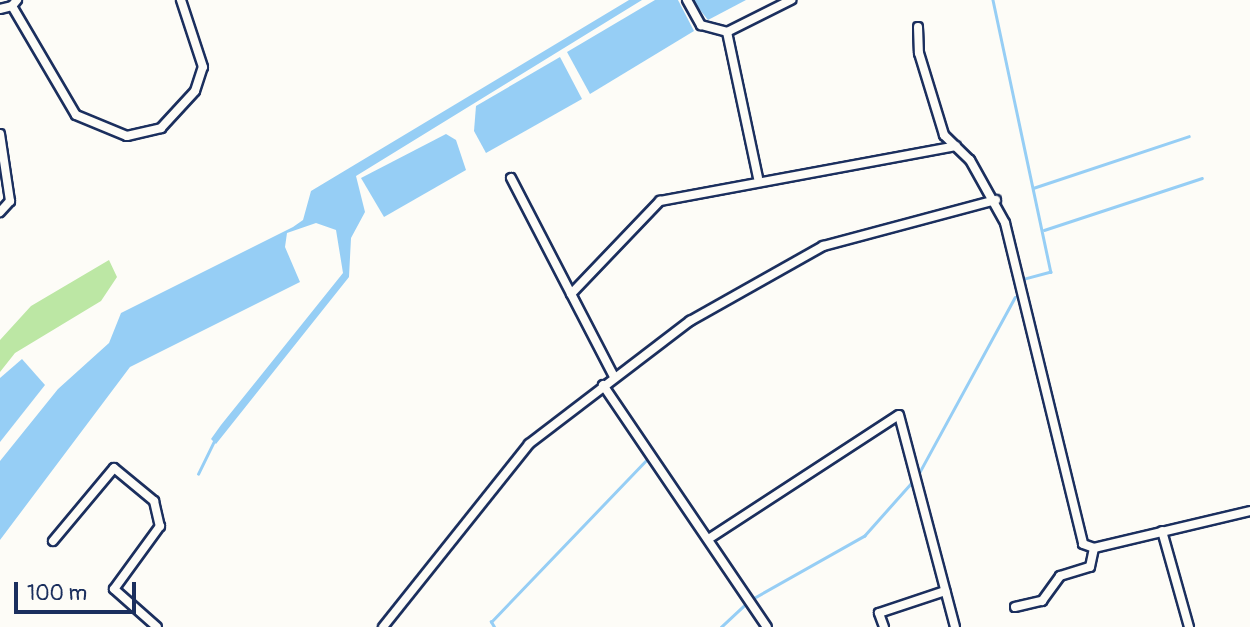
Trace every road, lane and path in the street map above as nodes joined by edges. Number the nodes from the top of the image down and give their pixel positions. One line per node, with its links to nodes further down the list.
1 (181, 0): 4 (street)
2 (687, 0): 7 (street)
3 (791, 0): 7 (street)
4 (14, 3): 5 (street)
5 (0, 9)
6 (918, 27): 9 (street)
7 (727, 33): 11 (street)
8 (0, 134): 13 (street)
9 (956, 146): 11 (street); 12 (street)
10 (511, 178): 14 (street)
11 (758, 178): 14 (street)
12 (996, 200): 15 (street); 21 (street)
13 (0, 212)
14 (571, 294): 15 (street)
15 (614, 377): 16 (street)
16 (603, 385): 19 (street); 25 (street)
17 (1250, 511): 18 (street)
18 (1162, 531): 21 (street); 29 (street)
19 (710, 538): 22 (street); 26 (street)
20 (53, 541): 24 (street)
21 (1094, 548): 23 (street)
22 (945, 592): 27 (street); 28 (street)
23 (1015, 607)
24 (157, 627)
25 (383, 627)
26 (767, 627)
27 (884, 627)
28 (955, 627)
29 (1189, 627)

